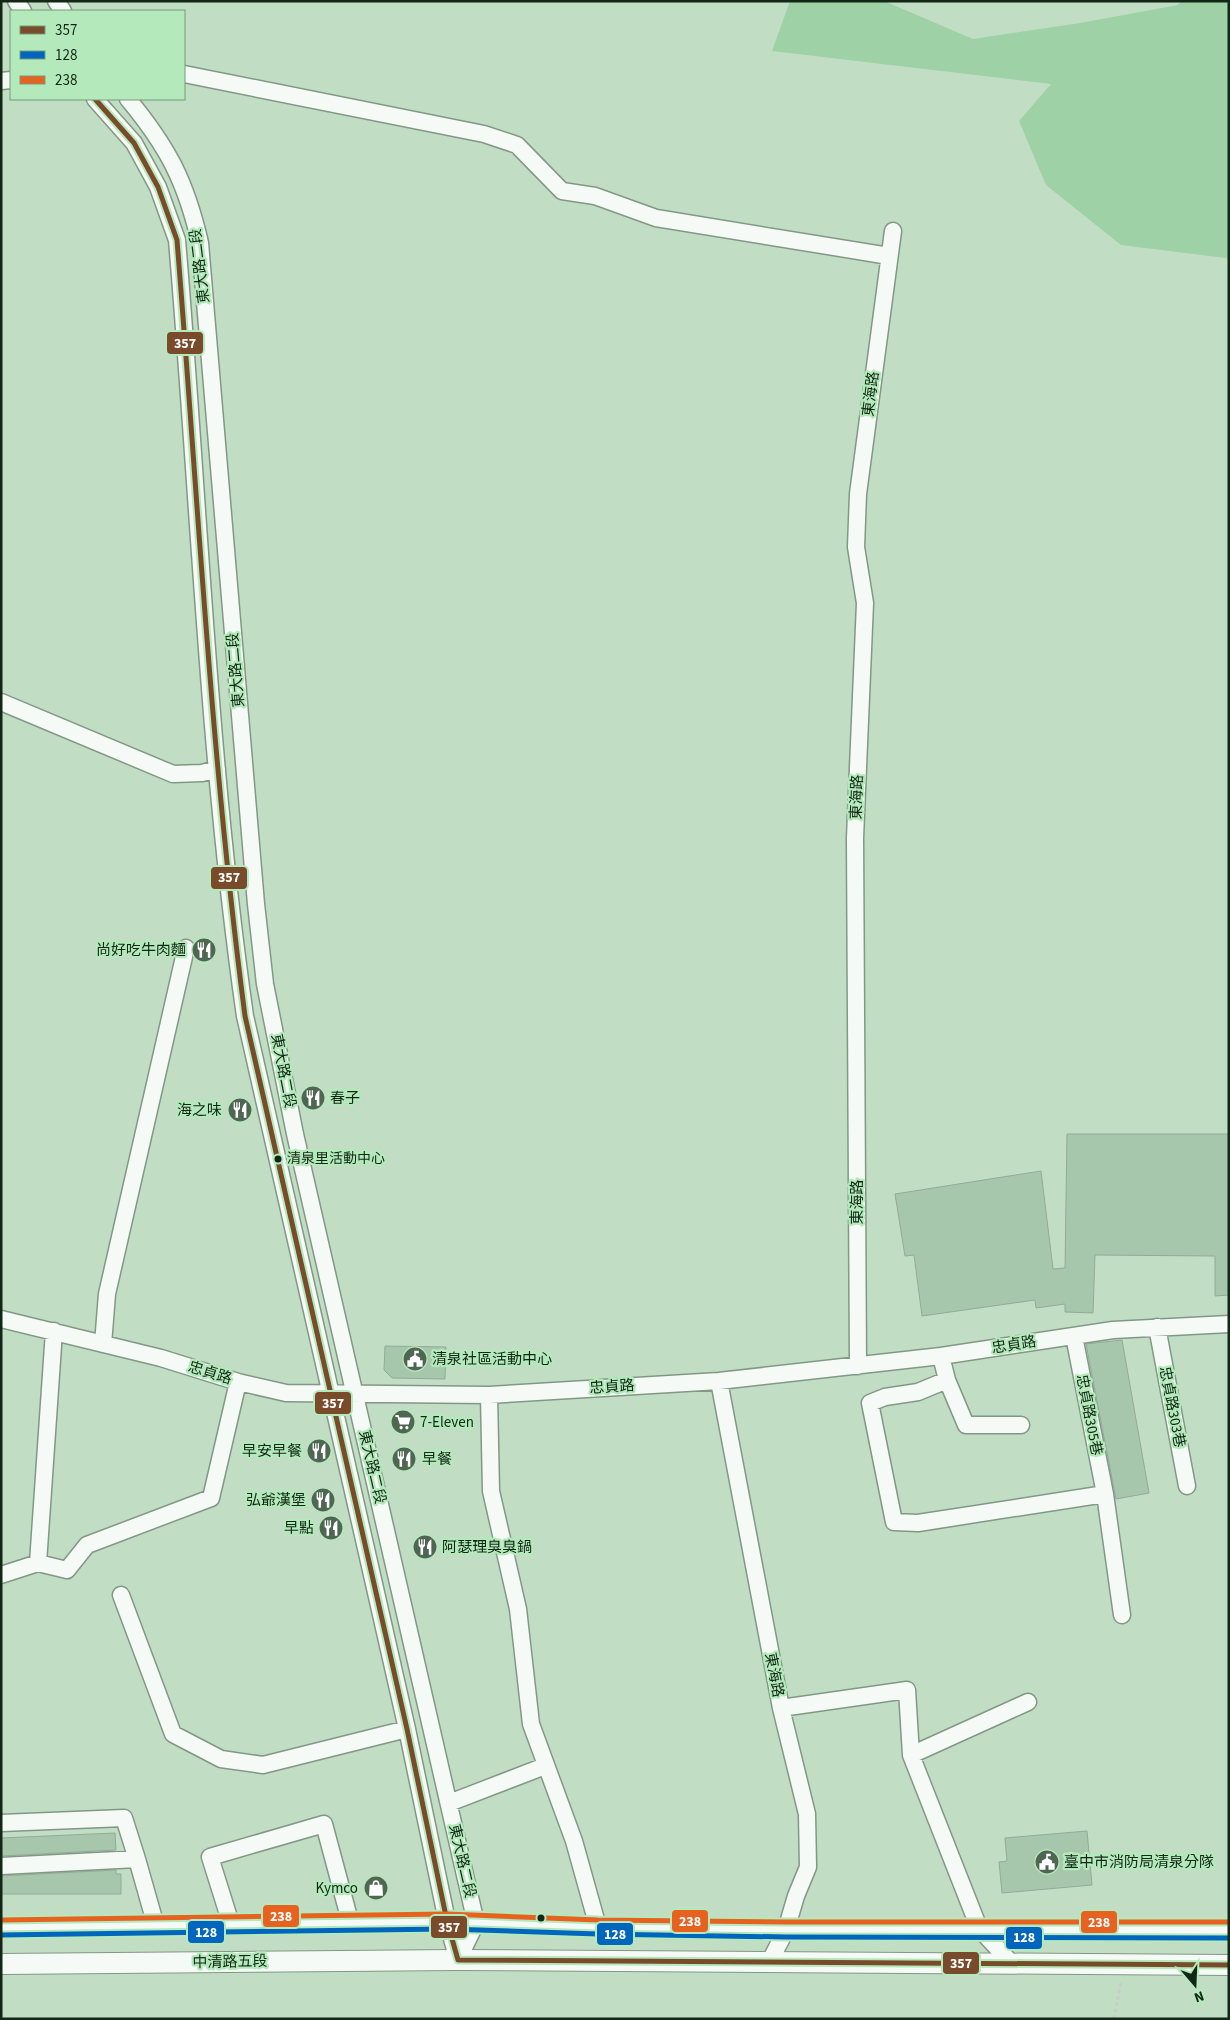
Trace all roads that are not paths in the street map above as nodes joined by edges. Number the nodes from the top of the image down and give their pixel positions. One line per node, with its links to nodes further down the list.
1 (185, 74): 5 (street)
2 (96, 100): 8 (street, 東大路二段)
3 (129, 100): 7 (street, 東大路二段)
4 (893, 231): 5 (street, 東海路)
5 (889, 256): 17 (street, 東海路)
6 (1, 702): 8 (street)
7 (243, 751): 8 (street); 22 (street, 東大路二段)
8 (216, 762): 21 (street, 東大路二段)
9 (186, 948): 15 (street)
10 (1, 1319): 13 (street, 忠貞路)
11 (1229, 1324): 12 (street, 忠貞路)
12 (1157, 1327): 14 (street, 忠貞路); 25 (street, 忠貞路303巷)
13 (54, 1331): 15 (street, 忠貞路); 27 (street)
14 (1074, 1336): 16 (street, 忠貞路); 26 (street, 忠貞路305巷)
15 (103, 1344): 20 (street, 忠貞路)
16 (941, 1356): 17 (street, 忠貞路); 18 (street)
17 (858, 1366): 19 (street, 忠貞路)
18 (947, 1380): 24 (street); 26 (street)
19 (719, 1381): 23 (street, 忠貞路); 32 (street, 東海路)
20 (238, 1382): 21 (street, 忠貞路); 27 (street)
21 (330, 1392): 22 (street, 忠貞路); 33 (street, 東大路二段)
22 (355, 1393): 23 (street, 忠貞路); 36 (street, 東大路二段)
23 (489, 1395): 35 (street)
24 (1021, 1424)
25 (1186, 1486)
26 (1104, 1494): 30 (street, 忠貞路305巷)
27 (38, 1564): 28 (street)
28 (1, 1575)
29 (120, 1595): 33 (street)
30 (1122, 1615)
31 (1028, 1702): 34 (street)
32 (781, 1708): 34 (street); 48 (street, 東海路)
33 (407, 1728): 40 (street, 東大路二段)
34 (911, 1755): 47 (street)
35 (545, 1766): 36 (street); 45 (street)
36 (449, 1803): 42 (street, 東大路二段)
37 (1, 1824): 38 (street)
38 (138, 1859): 39 (street); 44 (street)
39 (1, 1866)
40 (448, 1921): 41 (main road); 42 (main road); 50 (street, 東大路二段)
41 (350, 1922): 43 (main road); 43 (street)
42 (476, 1923): 45 (main road); 50 (street)
43 (231, 1924): 44 (main road)
44 (156, 1926): 46 (main road)
45 (598, 1927): 48 (main road)
46 (1, 1928)
47 (979, 1928): 48 (main road); 49 (main road); 53 (street)
48 (786, 1930): 51 (street, 東海路)
49 (1229, 1930)
50 (458, 1960): 51 (main road, 中清路五段); 52 (main road, 中清路五段)
51 (769, 1962): 53 (main road, 中清路五段)
52 (1, 1964)
53 (1012, 1964): 54 (main road, 中清路五段)
54 (1229, 1965)

